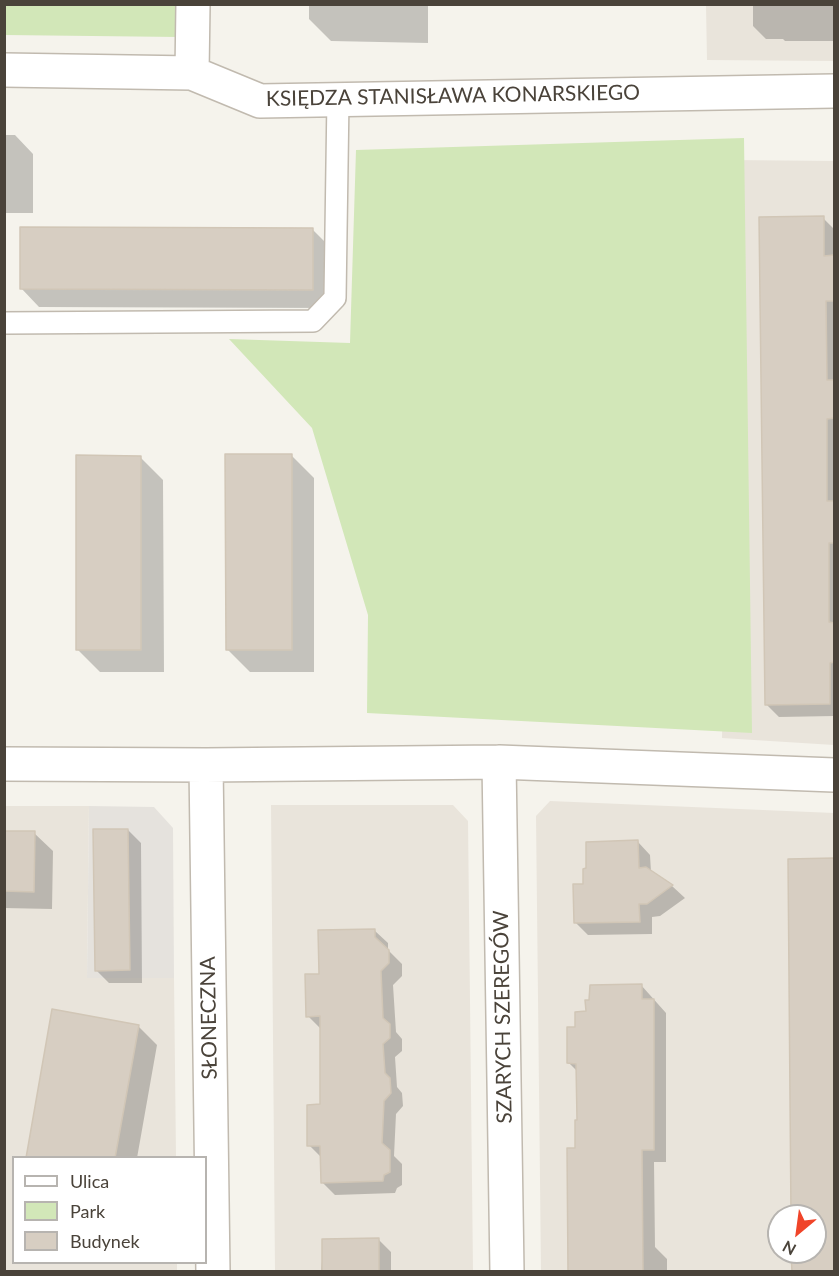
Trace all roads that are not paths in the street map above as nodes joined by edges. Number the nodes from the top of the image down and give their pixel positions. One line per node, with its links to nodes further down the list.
1 (193, 4): 3 (street)
2 (4, 70): 3 (street, KSIĘDZA STANISŁAWA KONARSKIEGO)
3 (192, 73): 5 (street, KSIĘDZA STANISŁAWA KONARSKIEGO)
4 (834, 91): 5 (street, KSIĘDZA STANISŁAWA KONARSKIEGO)
5 (338, 98): 6 (lane)
6 (4, 323)
7 (499, 762): 9 (street); 10 (street); 12 (street, SZARYCH SZEREGÓW)
8 (4, 764): 9 (street)
9 (206, 765): 11 (street, SŁONECZNA)
10 (834, 775)
11 (213, 1272)
12 (507, 1272)

